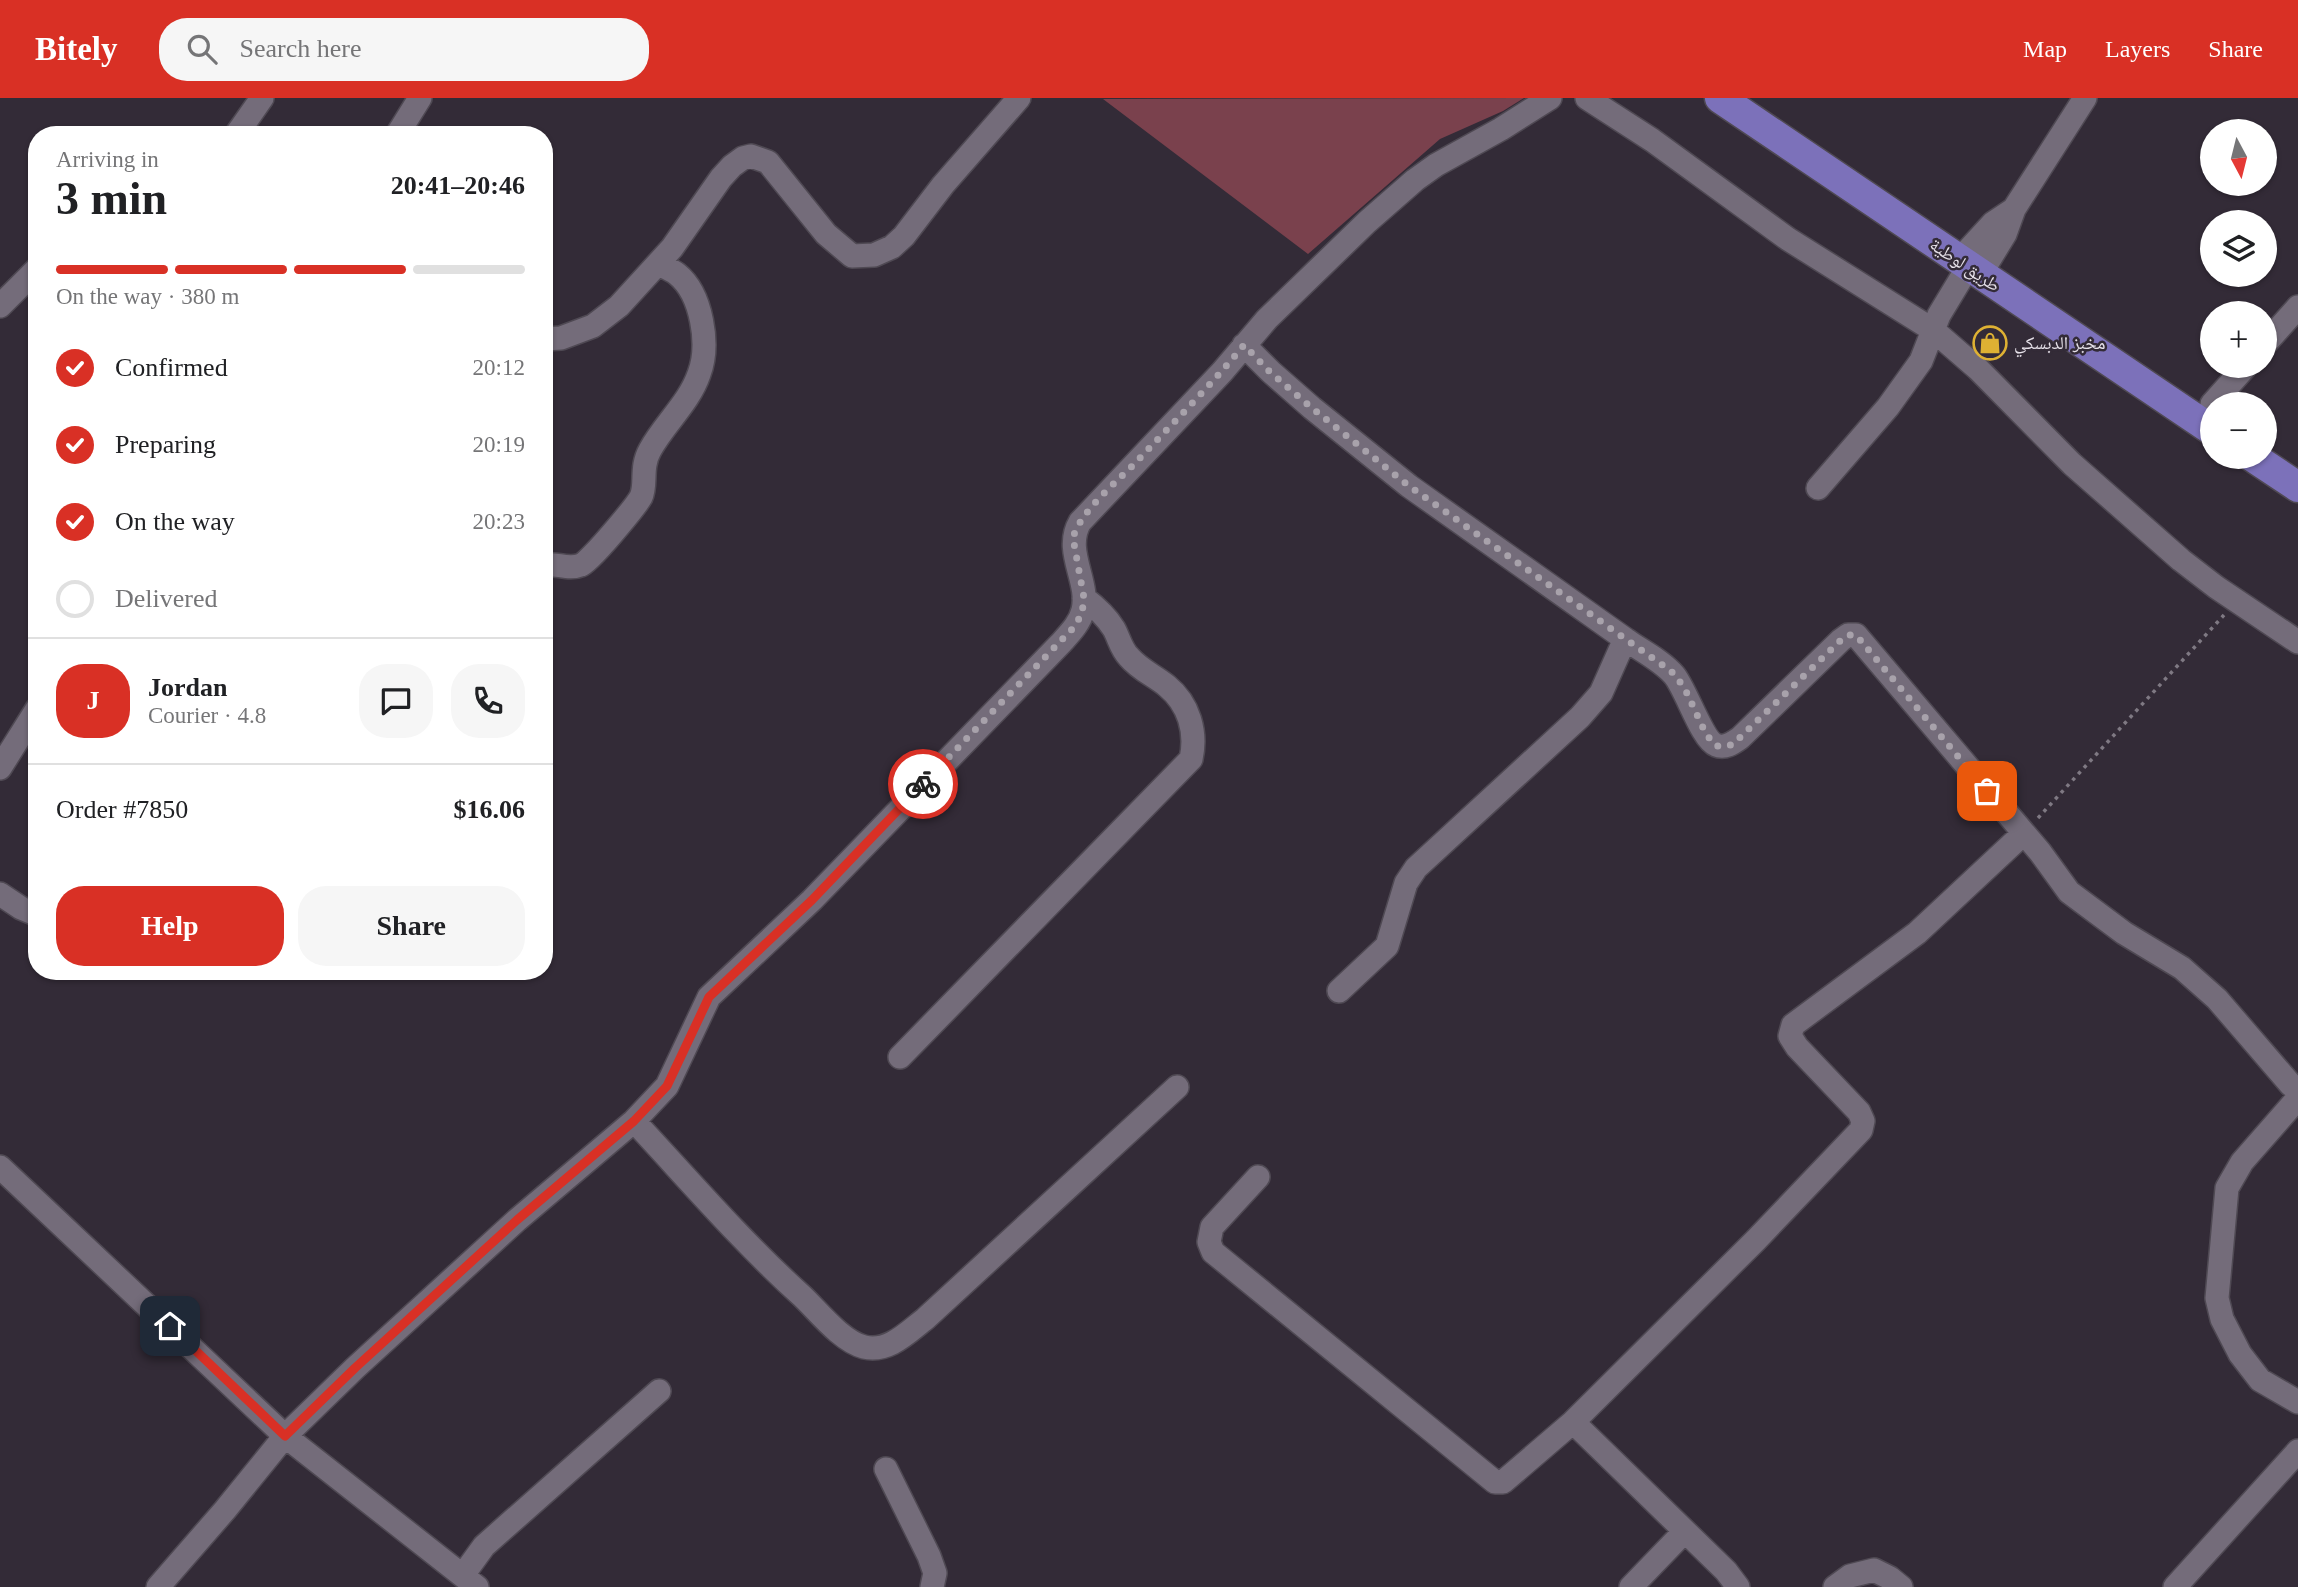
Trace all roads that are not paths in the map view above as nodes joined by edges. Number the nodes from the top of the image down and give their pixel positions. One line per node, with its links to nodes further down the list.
1 (262, 98): 8 (street)
2 (420, 98): 9 (street)
3 (1019, 98): 10 (street)
4 (1550, 98): 18 (street)
5 (1587, 98): 15 (street)
6 (1720, 98): 11 (main road, طريق لوطية)
7 (2085, 98): 11 (street)
8 (242, 126)
9 (403, 126)
10 (658, 264): 17 (street); 25 (street)
11 (1969, 267): 15 (street); 21 (main road, طريق لوطية)
12 (28, 277): 13 (street)
13 (0, 306)
14 (2298, 307): 16 (street)
15 (1933, 330): 24 (street); 28 (street)
16 (2277, 330)
17 (553, 339)
18 (1244, 345): 26 (street); 27 (street)
19 (2237, 378): 20 (street)
20 (2226, 392)
21 (2200, 409)
22 (2271, 469): 23 (main road)
23 (2298, 487)
24 (1818, 488)
25 (553, 566)
26 (1084, 598): 35 (street); 39 (street)
27 (1625, 639): 31 (street); 34 (street)
28 (2298, 642)
29 (28, 723): 30 (street)
30 (0, 768)
31 (2023, 834): 37 (street); 44 (street)
32 (0, 894): 33 (street)
33 (28, 911)
34 (1339, 991)
35 (900, 1057)
36 (1177, 1087): 39 (street)
37 (2298, 1089)
38 (2298, 1098): 43 (street)
39 (634, 1121): 45 (street)
40 (0, 1167): 45 (street)
41 (1258, 1177): 44 (street)
42 (659, 1391): 49 (street)
43 (2298, 1402)
44 (1573, 1422): 48 (street)
45 (285, 1436): 49 (street); 50 (street)
46 (2298, 1451): 56 (street)
47 (886, 1468): 51 (street)
48 (1685, 1531): 52 (street); 53 (street)
49 (470, 1581)
50 (158, 1587)
51 (932, 1587)
52 (1631, 1587)
53 (1738, 1587)
54 (1835, 1587): 55 (street)
55 (1901, 1587)
56 (2175, 1587)

